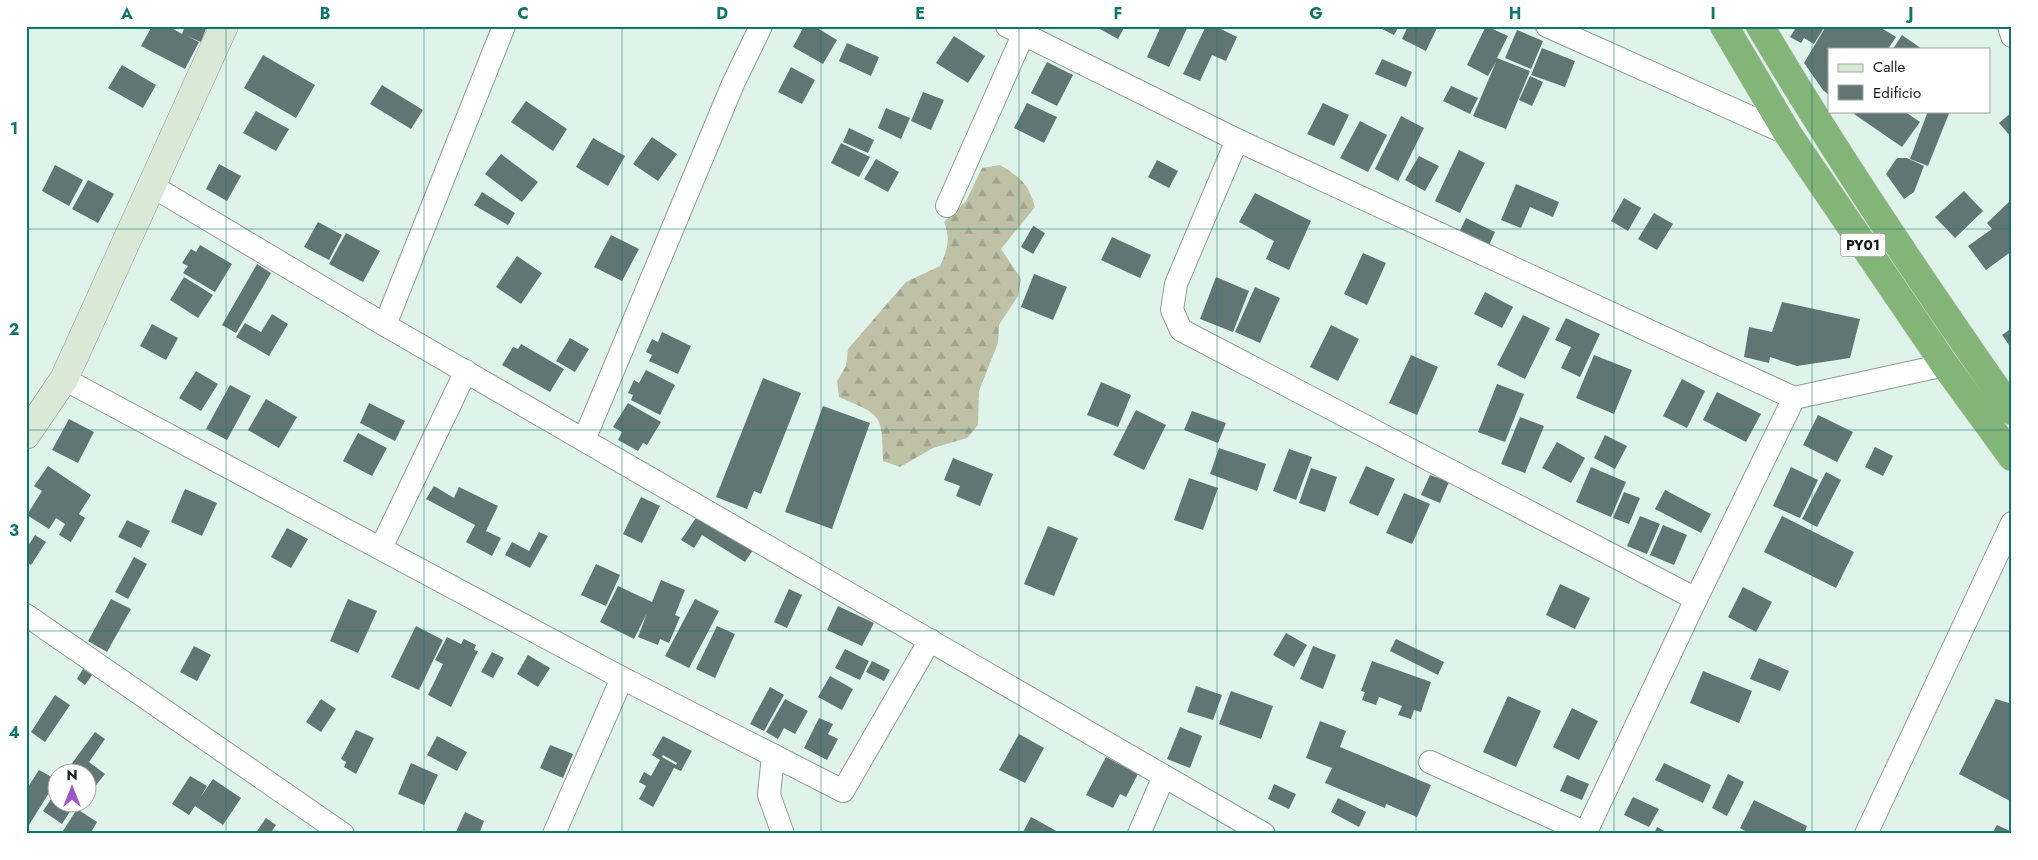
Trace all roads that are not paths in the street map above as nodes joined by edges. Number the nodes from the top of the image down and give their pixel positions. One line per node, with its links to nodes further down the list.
1 (224, 26): 12 (street)
2 (504, 26): 14 (street)
3 (761, 26): 21 (street)
4 (1547, 26): 10 (street)
5 (1724, 26): 10 (highway, PY01)
6 (1760, 26): 19 (highway, PY01)
7 (2009, 26): 9 (street)
8 (1015, 31): 11 (street); 13 (street)
9 (2012, 36)
10 (1788, 134): 15 (highway, PY01)
11 (1237, 140): 18 (street); 25 (street)
12 (152, 186): 14 (street); 17 (street)
13 (947, 206)
14 (385, 325): 16 (street)
15 (1945, 365): 18 (street); 22 (highway, PY01)
16 (466, 371): 21 (street); 24 (street)
17 (64, 380): 20 (street); 24 (street)
18 (1794, 398): 25 (street)
19 (2012, 411)
20 (26, 435)
21 (584, 440): 27 (street)
22 (2012, 457)
23 (2012, 523): 38 (street)
24 (381, 548): 28 (street)
25 (1696, 599): 32 (street)
26 (26, 615): 33 (street)
27 (930, 640): 29 (street); 31 (street)
28 (622, 678): 29 (street); 34 (street)
29 (773, 756): 35 (street)
30 (1430, 762): 32 (street)
31 (1164, 776): 36 (street); 37 (street)
32 (1585, 833)
33 (343, 834)
34 (554, 834)
35 (783, 834)
36 (1139, 834)
37 (1264, 834)
38 (1866, 834)

